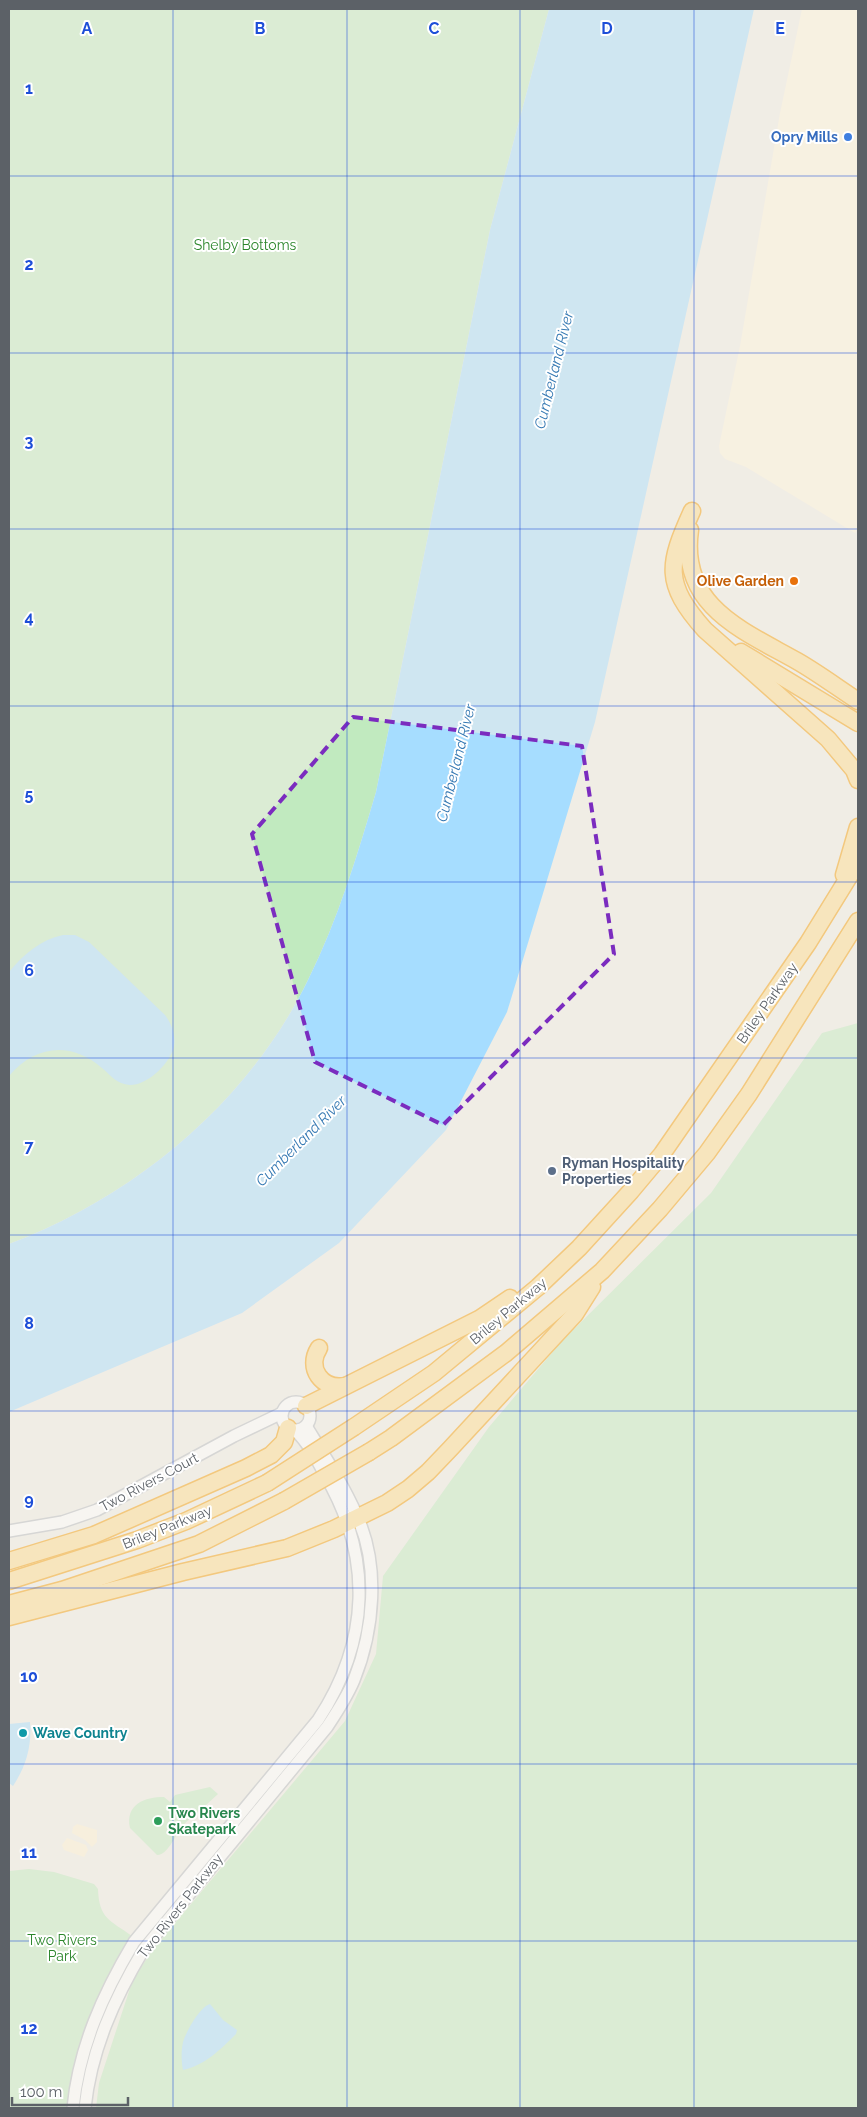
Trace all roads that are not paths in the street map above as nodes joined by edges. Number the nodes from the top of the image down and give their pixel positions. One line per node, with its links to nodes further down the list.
1 (699, 591): 2 (highway); 2 (highway); 4 (highway)
2 (683, 601): 3 (highway)
3 (705, 630): 7 (highway); 8 (highway)
4 (803, 664): 5 (highway); 6 (highway)
5 (858, 688)
6 (858, 701)
7 (858, 724)
8 (858, 780)
9 (858, 827): 11 (highway)
10 (858, 862): 11 (highway, Briley Parkway)
11 (836, 899): 13 (highway, Briley Parkway)
12 (858, 921): 14 (highway, Briley Parkway)
13 (608, 1217): 16 (highway); 22 (highway, Briley Parkway, bridge)
14 (602, 1272): 19 (highway); 23 (highway, Briley Parkway, bridge)
15 (319, 1348): 16 (highway)
16 (345, 1386): 17 (highway)
17 (306, 1406): 18 (street); 18 (street)
18 (291, 1424): 19 (street, Two Rivers Parkway); 20 (street, Two Rivers Court); 21 (highway)
19 (352, 1519): 24 (highway); 25 (street, Two Rivers Parkway); 26 (street, Two Rivers Parkway)
20 (9, 1531)
21 (9, 1560)
22 (9, 1581)
23 (9, 1604)
24 (9, 1616)
25 (73, 2108)
26 (85, 2108)

